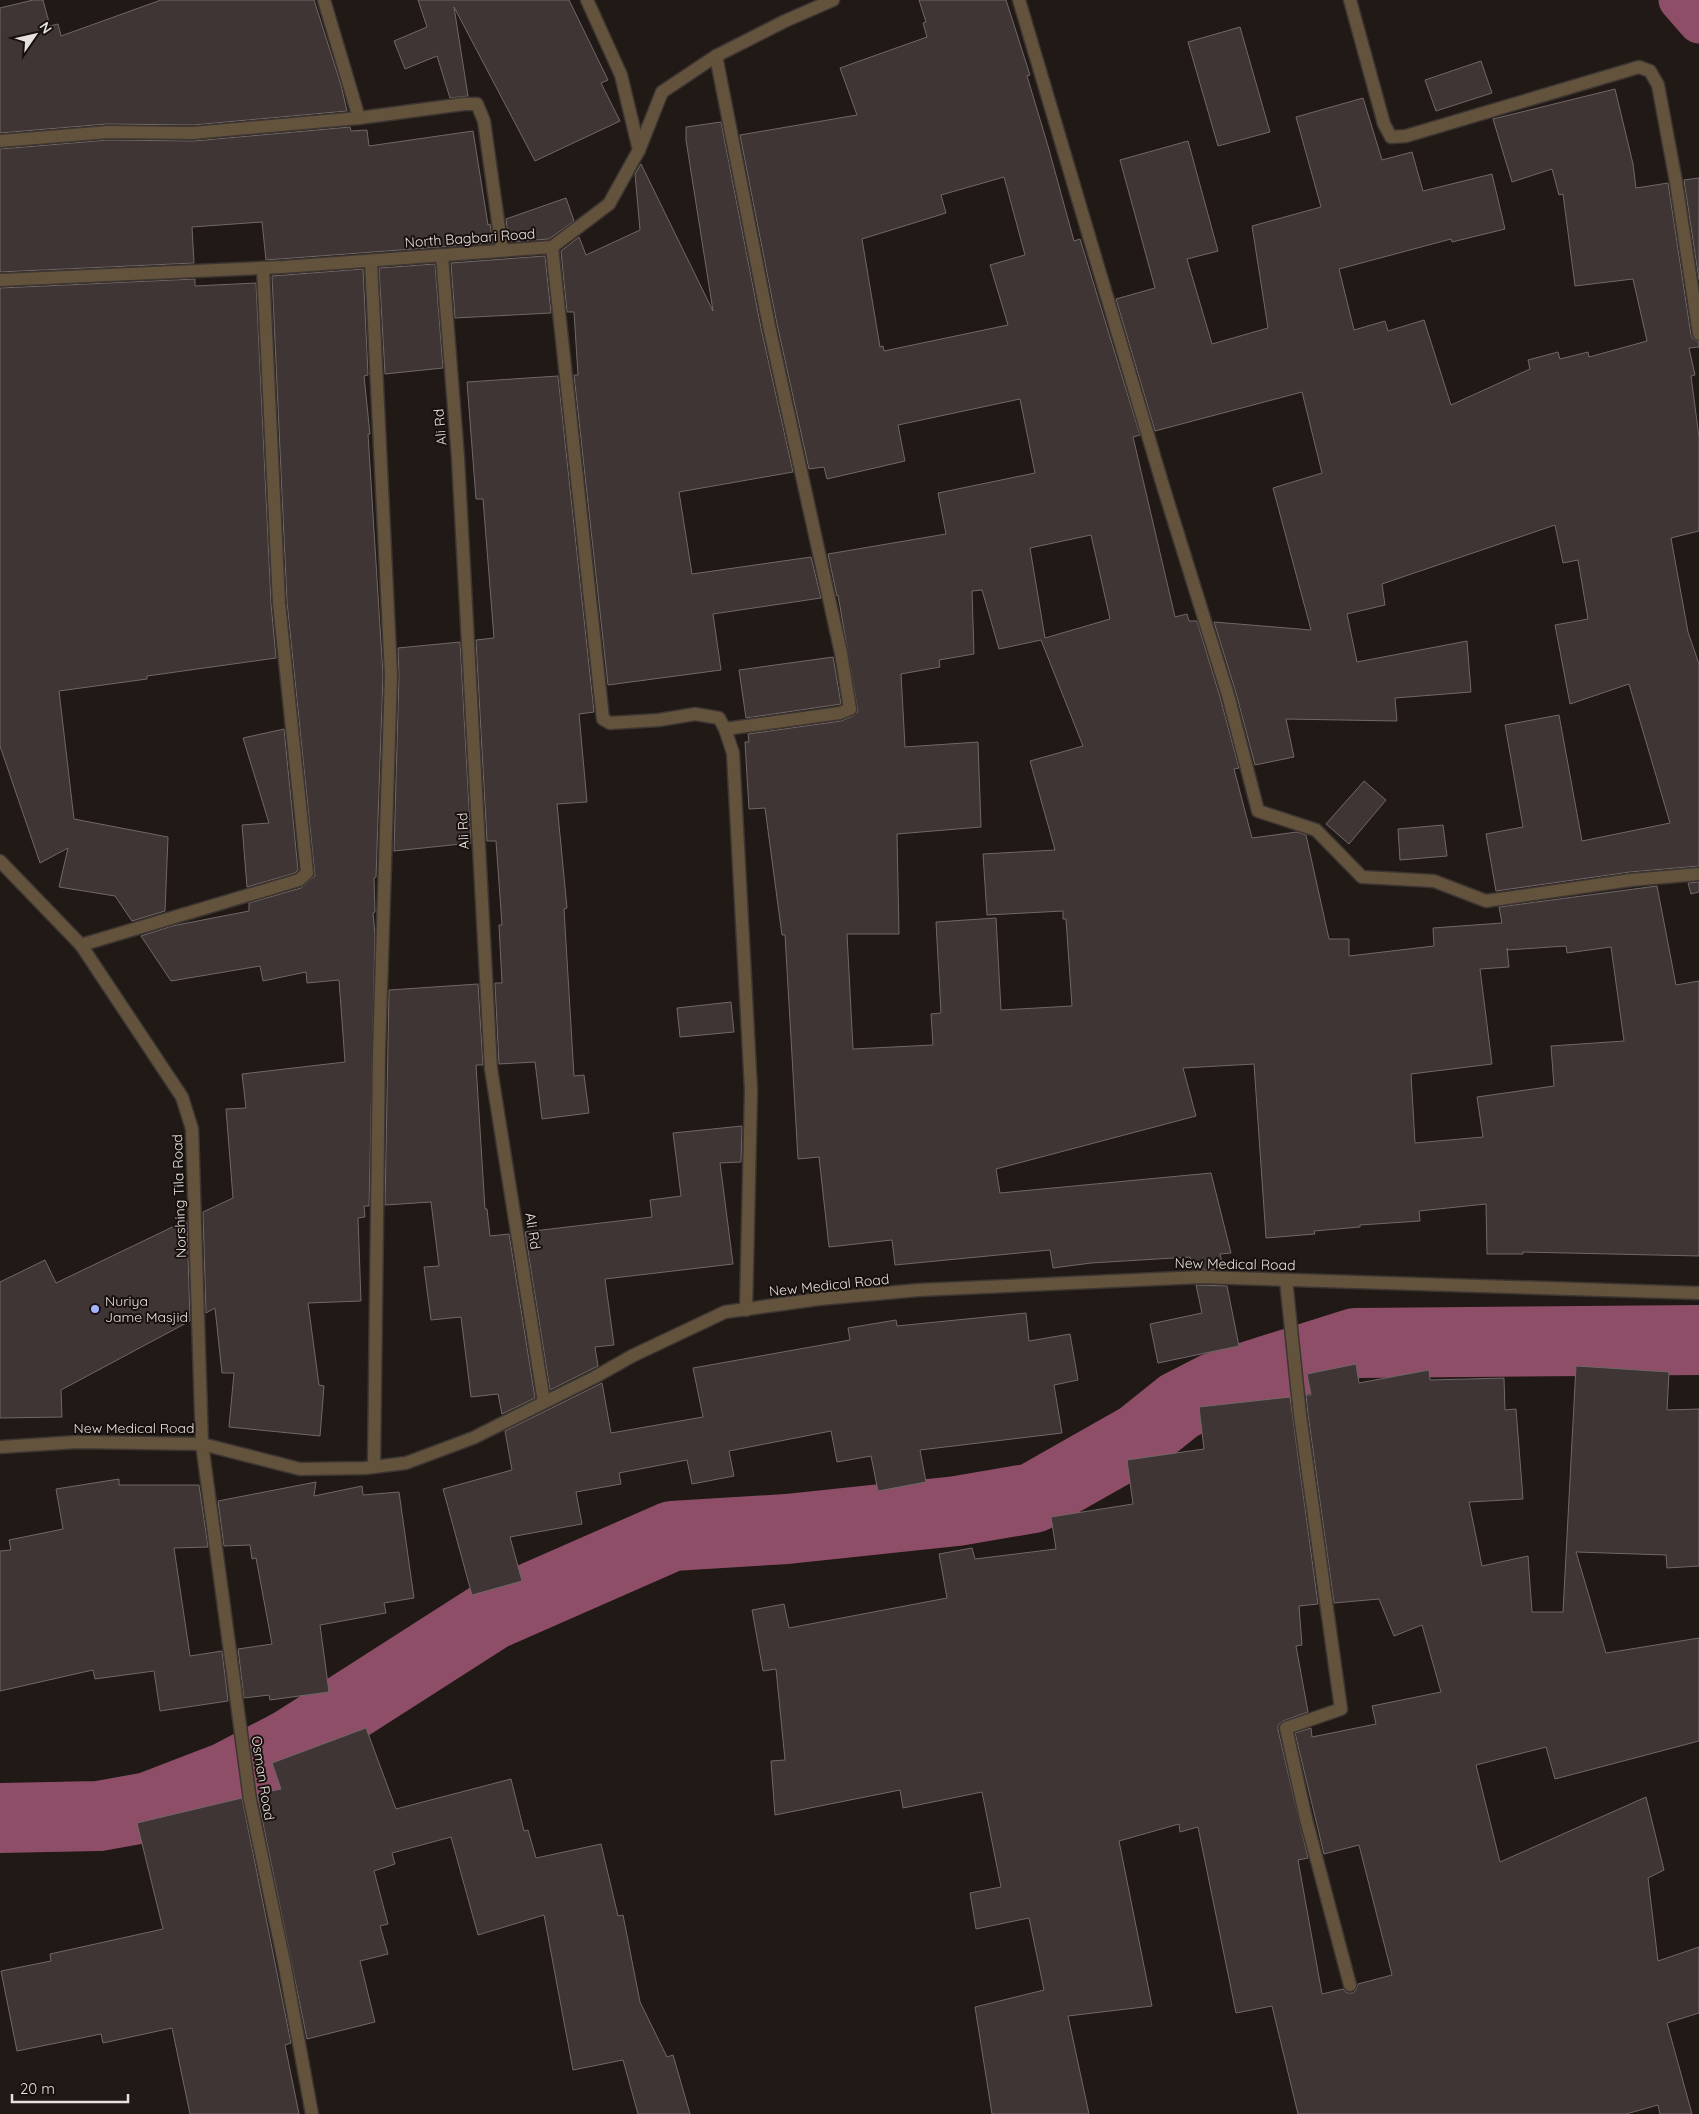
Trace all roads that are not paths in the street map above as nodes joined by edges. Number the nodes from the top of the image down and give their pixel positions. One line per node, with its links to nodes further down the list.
1 (324, 0): 7 (street)
2 (587, 0): 9 (street)
3 (834, 0): 6 (street, North Bagbari Road)
4 (1019, 0): 19 (street)
5 (1350, 0): 16 (street)
6 (716, 56): 9 (street, North Bagbari Road); 17 (street)
7 (359, 118): 8 (street); 11 (street)
8 (0, 140)
9 (639, 150): 10 (street, North Bagbari Road)
10 (552, 247): 11 (street, North Bagbari Road); 17 (street)
11 (502, 250): 12 (street, North Bagbari Road)
12 (442, 255): 13 (street, North Bagbari Road); 24 (street, Ali Rd)
13 (371, 260): 14 (street, North Bagbari Road); 27 (street)
14 (263, 268): 15 (street, North Bagbari Road); 20 (street)
15 (0, 280)
16 (1699, 334)
17 (725, 729): 23 (street)
18 (0, 861): 20 (street, Norshing Tila Road)
19 (1699, 874)
20 (81, 945): 25 (street, Norshing Tila Road)
21 (1286, 1280): 22 (street, New Medical Road); 23 (street, New Medical Road); 28 (street)
22 (1699, 1293)
23 (746, 1310): 24 (street, New Medical Road)
24 (544, 1402): 27 (street, New Medical Road)
25 (202, 1444): 26 (street, New Medical Road); 27 (street, New Medical Road); 29 (street, Osman Road)
26 (0, 1447)
27 (374, 1467)
28 (1350, 1984)
29 (312, 2114)

